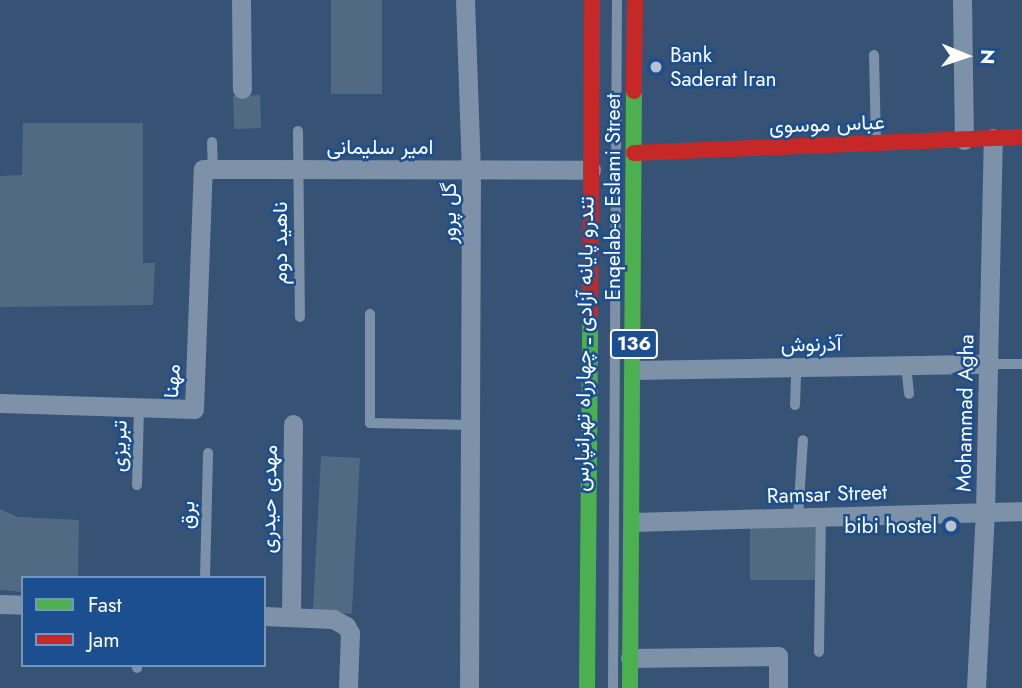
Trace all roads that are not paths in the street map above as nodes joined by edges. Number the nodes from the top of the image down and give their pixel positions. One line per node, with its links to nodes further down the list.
1 (241, 0): 9 (street)
2 (465, 0): 19 (street, گل پرور)
3 (592, 0): 20 (main road, Enqelab-e Eslami Street / 136)
4 (606, 0): 37 (lane, تندرو پایانه آزادی ـ چهارراه تهرانپارس)
5 (617, 0): 53 (lane)
6 (635, 0): 16 (main road, Enqelab-e Eslami Street / 136)
7 (962, 0): 13 (street)
8 (874, 55): 15 (lane)
9 (242, 89)
10 (298, 131): 18 (lane, ناهید دوم)
11 (1022, 137): 12 (main road, عباس موسوی)
12 (993, 138): 13 (main road, عباس موسوی); 23 (street, Mohammad Agha)
13 (964, 140): 15 (main road, عباس موسوی)
14 (212, 142): 17 (lane)
15 (876, 143): 16 (main road, عباس موسوی)
16 (634, 153): 27 (main road, Enqelab-e Eslami Street / 136)
17 (213, 169): 18 (street, امیر سلیمانی); 31 (street, مهنا)
18 (300, 170): 19 (street, امیر سلیمانی); 22 (lane, ناهید دوم)
19 (471, 170): 20 (street, امیر سلیمانی); 33 (street, گل پرور)
20 (591, 170): 52 (main road, Enqelab-e Eslami Street / 136)
21 (370, 314): 33 (lane)
22 (300, 317)
23 (988, 364): 24 (lane); 25 (street, آذرنوش); 39 (street, Mohammad Agha)
24 (1022, 364)
25 (906, 365): 26 (street, آذرنوش); 28 (lane)
26 (796, 367): 27 (street, آذرنوش); 30 (lane)
27 (634, 370): 42 (main road, Enqelab-e Eslami Street / 136)
28 (909, 394)
29 (0, 403): 31 (street, مهنا)
30 (795, 405)
31 (139, 408): 36 (lane, تبریزی)
32 (293, 424): 47 (street, مهدی حیدری)
33 (472, 425): 51 (street, گل پرور)
34 (803, 440): 40 (lane)
35 (208, 453): 43 (lane, برق)
36 (136, 485)
37 (602, 510)
38 (1022, 511): 39 (street, Ramsar Street)
39 (985, 512): 41 (street, Ramsar Street); 56 (street, Mohammad Agha)
40 (798, 517): 41 (street, Ramsar Street); 42 (street, Ramsar Street)
41 (821, 517): 48 (lane)
42 (633, 522): 49 (main road, Enqelab-e Eslami Street / 136)
43 (205, 576)
44 (0, 604): 45 (street)
45 (21, 605)
46 (266, 616): 47 (street)
47 (290, 617): 50 (street)
48 (819, 652)
49 (630, 658): 54 (main road, Enqelab-e Eslami Street / 136); 55 (street)
50 (348, 688)
51 (469, 688)
52 (587, 688)
53 (613, 688)
54 (630, 688)
55 (778, 688)
56 (975, 688)

